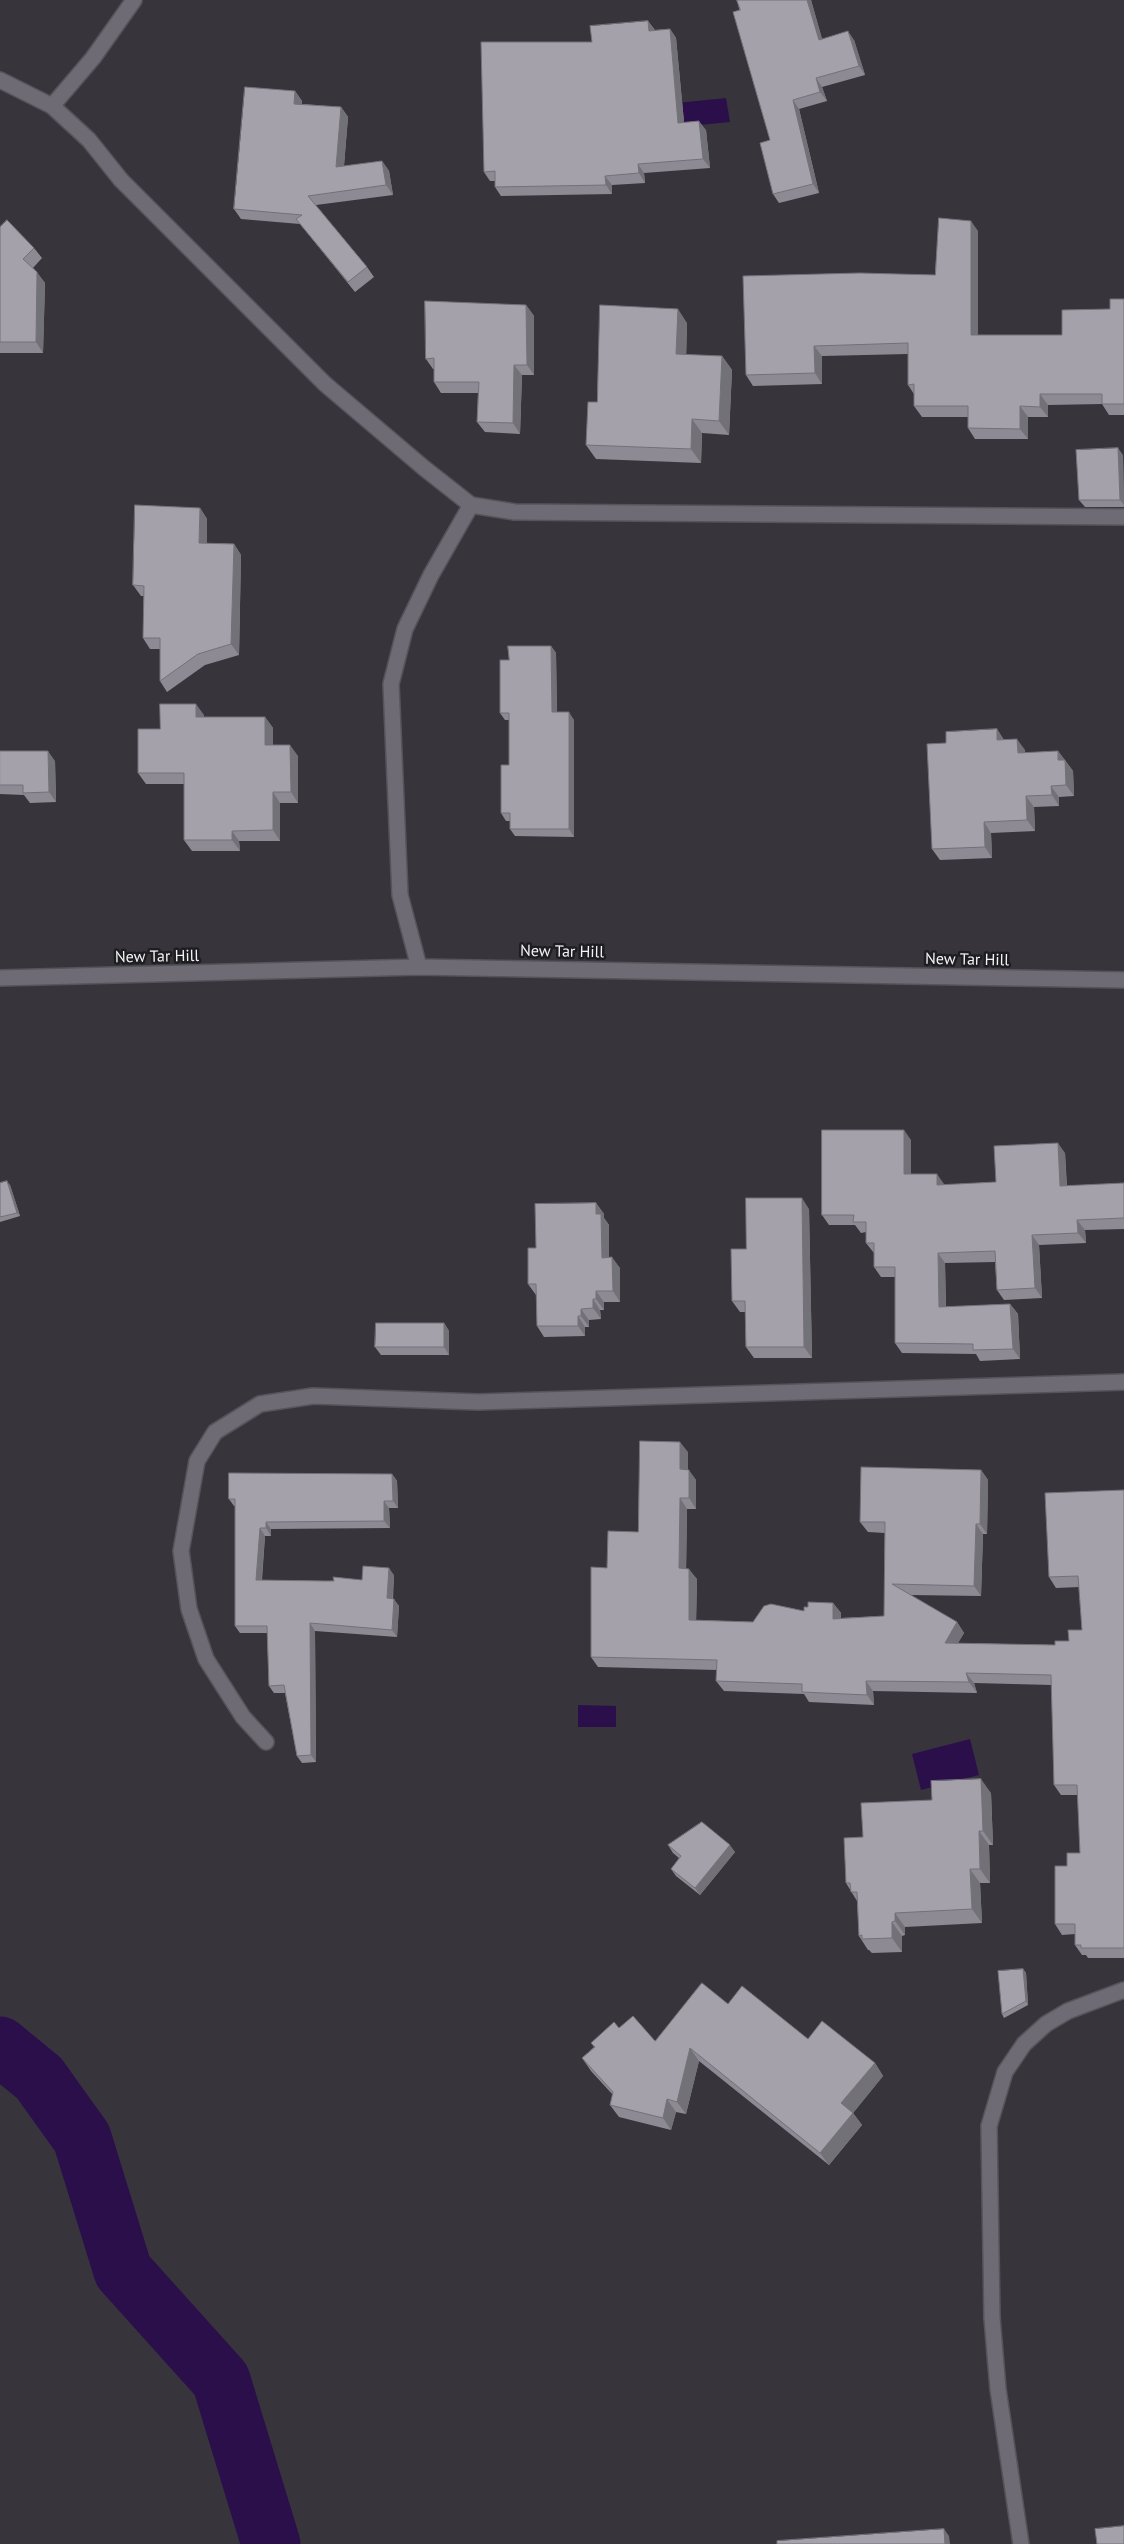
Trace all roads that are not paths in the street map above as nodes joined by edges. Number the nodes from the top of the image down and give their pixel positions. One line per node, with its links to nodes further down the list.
1 (134, 0): 3 (street)
2 (0, 80): 3 (street)
3 (52, 106): 4 (street)
4 (471, 505): 5 (street); 6 (street)
5 (1124, 517)
6 (419, 967): 7 (street, New Tar Hill); 8 (street, New Tar Hill)
7 (0, 978)
8 (1124, 980)
9 (1124, 1382): 10 (street)
10 (266, 1742)
11 (1124, 1990): 12 (street)
12 (1020, 2544)

